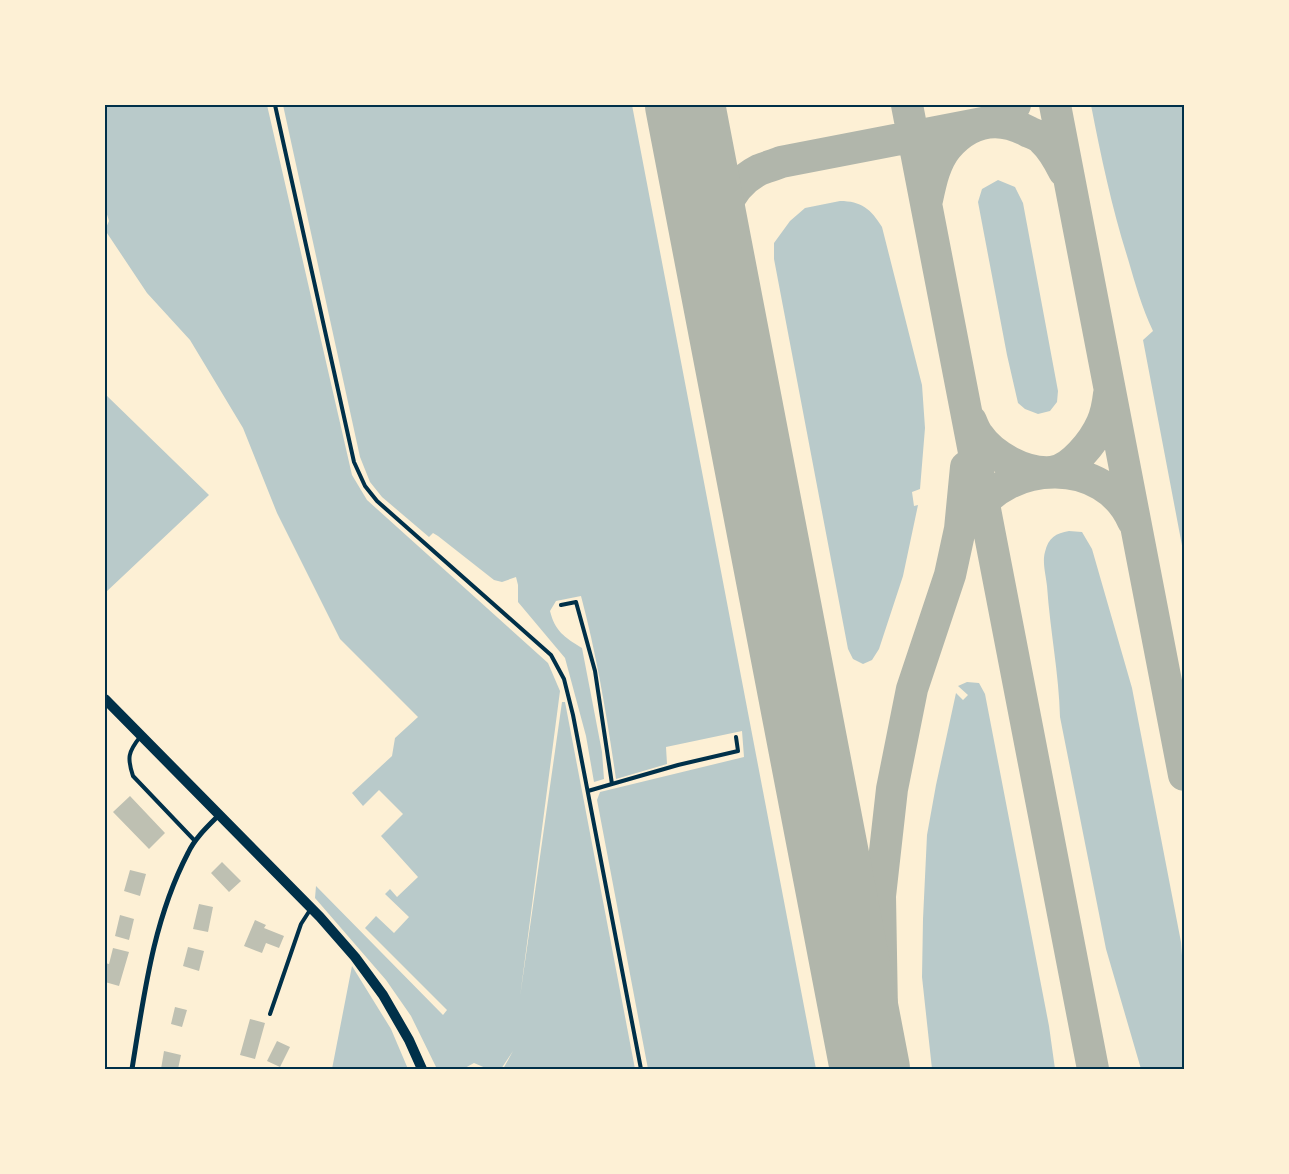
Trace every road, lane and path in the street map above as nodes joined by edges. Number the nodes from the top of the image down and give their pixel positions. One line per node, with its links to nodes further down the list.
1 (274, 105): 7 (lane)
2 (561, 605): 6 (lane)
3 (105, 699): 4 (main road)
4 (141, 736): 8 (main road); 9 (lane)
5 (736, 737): 6 (lane)
6 (612, 784): 7 (lane)
7 (588, 791): 14 (lane)
8 (219, 815): 9 (street); 10 (main road)
9 (195, 841): 12 (street)
10 (312, 908): 11 (lane); 13 (main road)
11 (270, 1014)
12 (132, 1069)
13 (422, 1069)
14 (641, 1069)

